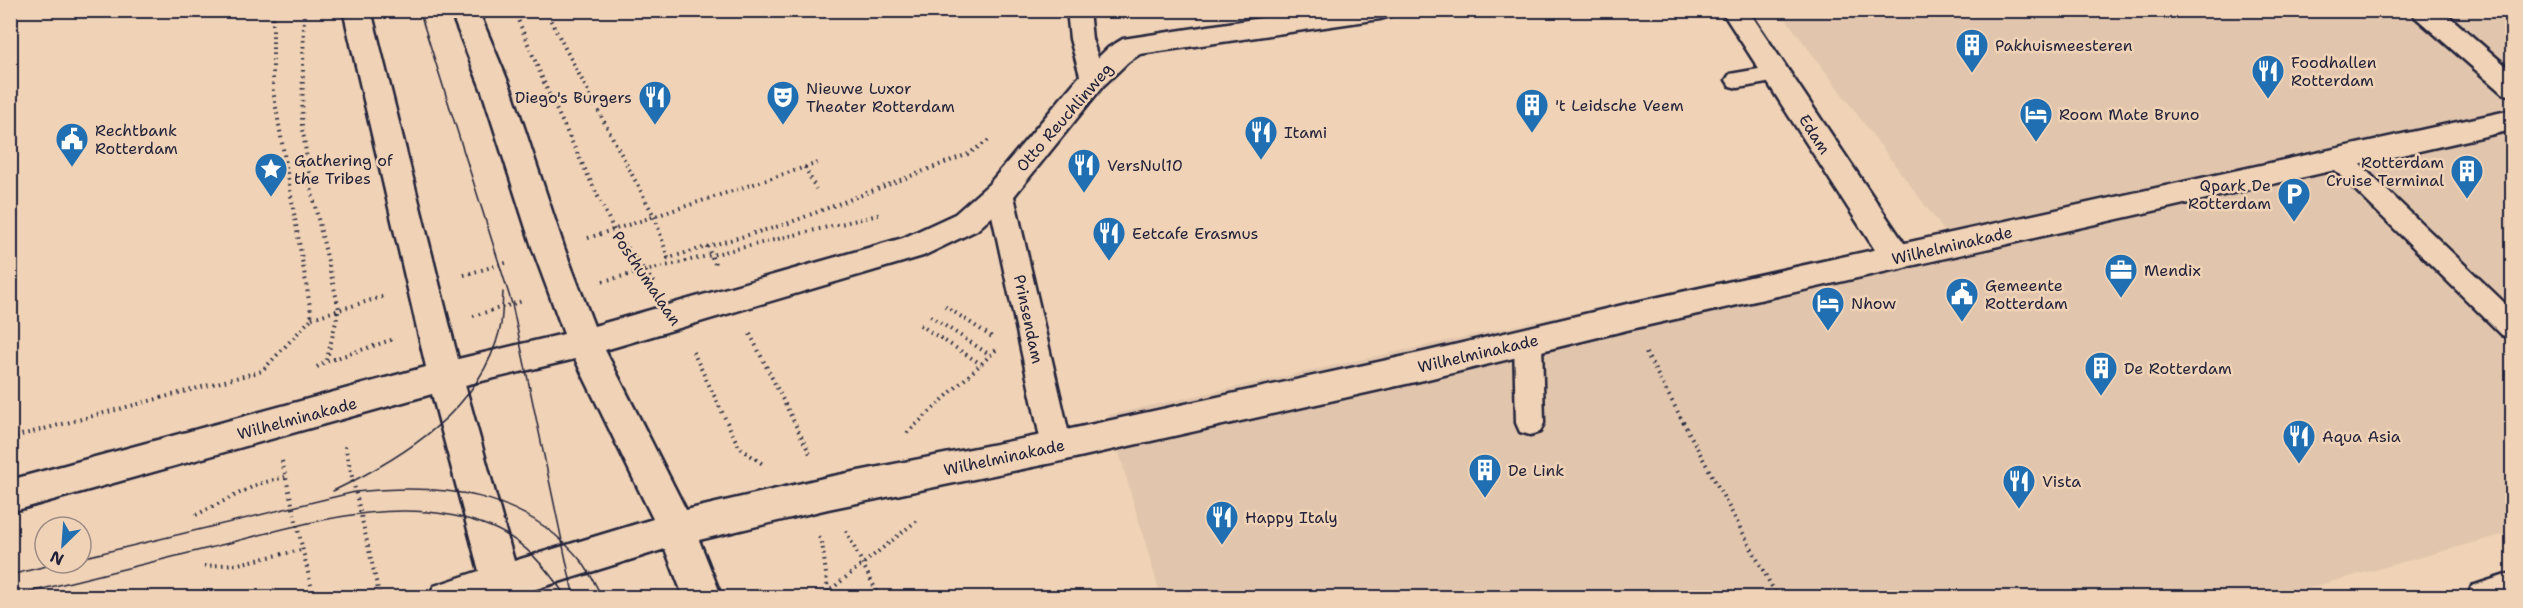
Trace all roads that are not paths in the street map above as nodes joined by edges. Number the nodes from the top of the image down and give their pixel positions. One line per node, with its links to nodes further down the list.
1 (357, 10): 18 (street)
2 (464, 10): 17 (street)
3 (1078, 10): 8 (lane)
4 (1380, 10): 8 (street, Otto Reuchlinweg)
5 (1734, 10): 7 (street, Edam)
6 (2424, 10): 10 (street)
7 (1776, 74): 9 (lane); 14 (street, Edam)
8 (1093, 79): 13 (street, Otto Reuchlinweg)
9 (1738, 80)
10 (2512, 86)
11 (2512, 120): 12 (street, Wilhelminakade)
12 (2339, 159): 14 (street, Wilhelminakade); 15 (lane)
13 (1000, 192): 17 (street, Otto Reuchlinweg); 20 (lane, Prinsendam)
14 (1897, 258): 16 (street, Wilhelminakade)
15 (2512, 327)
16 (1528, 341): 19 (lane); 20 (street, Wilhelminakade)
17 (584, 343): 18 (street, Wilhelminakade); 22 (street)
18 (445, 376): 21 (street, Wilhelminakade); 23 (street)
19 (1530, 423)
20 (1057, 447): 22 (street, Wilhelminakade)
21 (10, 496)
22 (676, 529): 23 (street, Wilhelminakade); 26 (street)
23 (502, 590): 25 (street, Wilhelminakade)
24 (2512, 590): 27 (street)
25 (448, 597)
26 (703, 597)
27 (2486, 597)

